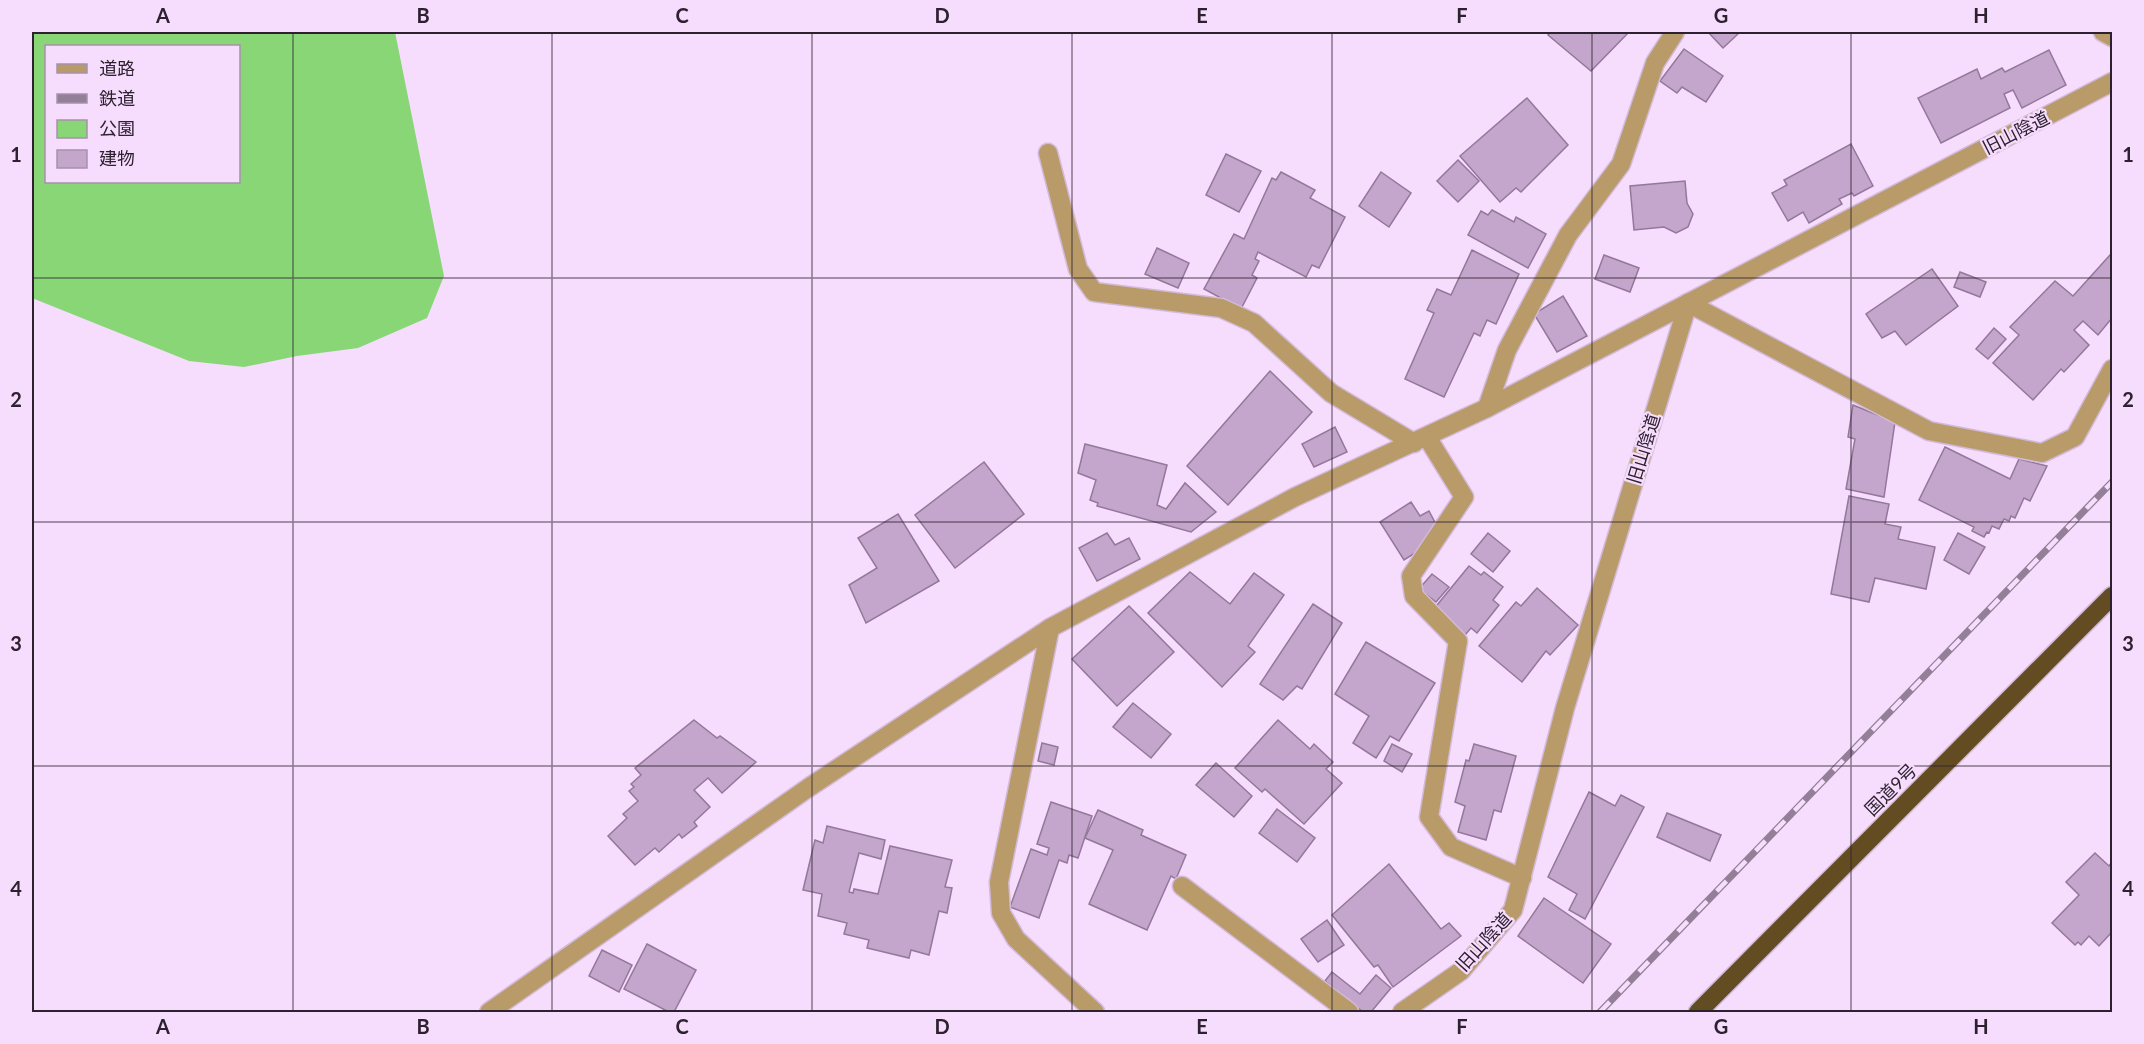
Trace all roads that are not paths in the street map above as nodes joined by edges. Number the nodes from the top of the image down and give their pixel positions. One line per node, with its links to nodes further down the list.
1 (1675, 32): 8 (street)
2 (2103, 32): 3 (street)
3 (2112, 37)
4 (2112, 82): 6 (street, 旧山陰道)
5 (1048, 153): 9 (street)
6 (1688, 303): 7 (street); 8 (street); 12 (street, 旧山陰道)
7 (2112, 369)
8 (1487, 408): 9 (street)
9 (1421, 440): 11 (street); 12 (street)
10 (2112, 596): 18 (highway, 国道9号)
11 (1050, 628): 14 (street); 15 (street)
12 (1522, 878): 17 (street, 旧山陰道)
13 (1182, 886): 16 (street)
14 (489, 1012)
15 (1095, 1012)
16 (1349, 1012)
17 (1402, 1012)
18 (1698, 1012)

